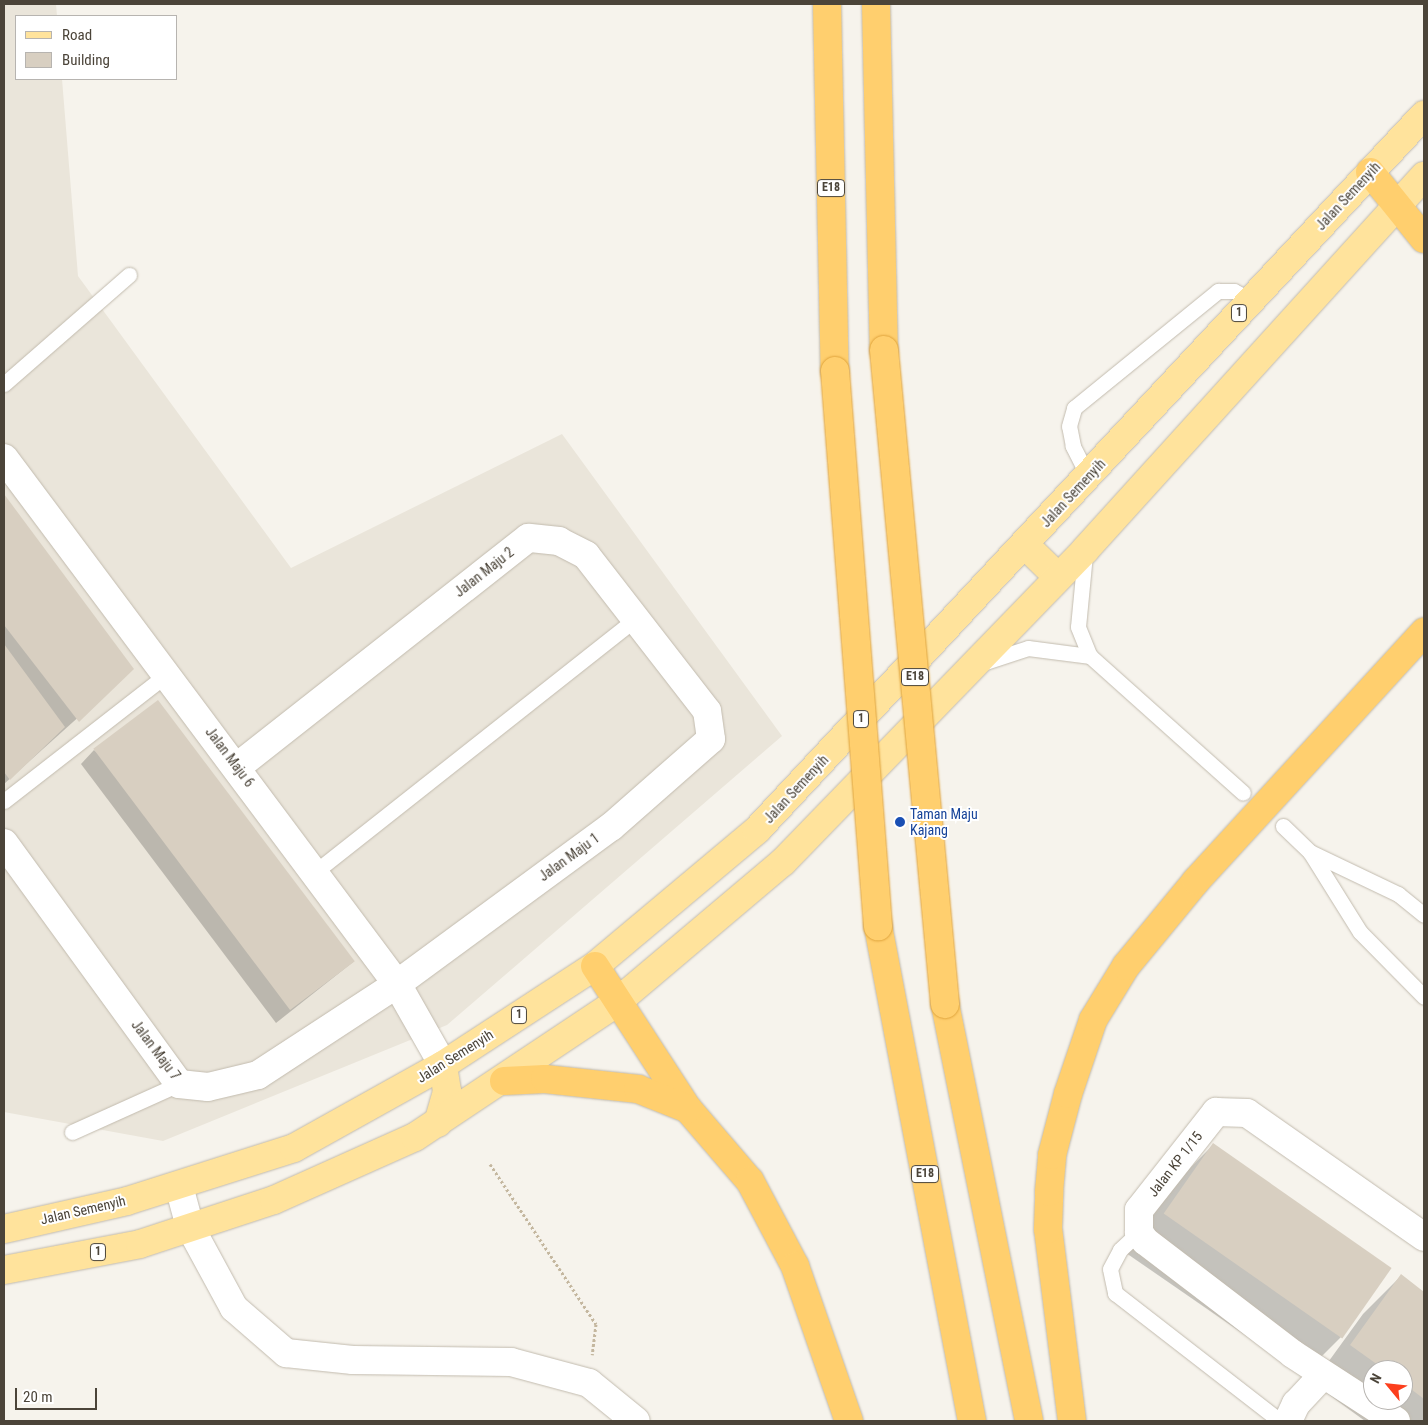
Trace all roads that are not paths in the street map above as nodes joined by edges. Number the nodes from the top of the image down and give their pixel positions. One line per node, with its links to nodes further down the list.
1 (827, 4): 49 (highway, E18, bridge)
2 (876, 4): 50 (highway, E18, bridge)
3 (1424, 114): 4 (main road, Jalan Semenyih / 1)
4 (1370, 172): 6 (highway); 9 (main road, Jalan Semenyih / 1)
5 (1424, 176): 6 (main road, 1)
6 (1399, 204): 7 (highway); 14 (main road, 1)
7 (1424, 239)
8 (129, 275): 10 (lane)
9 (1251, 300): 12 (main road, Jalan Semenyih / 1); 12 (lane)
10 (4, 384)
11 (4, 458): 20 (street, Jalan Maju 6)
12 (1088, 476): 13 (main road, Jalan Semenyih / 1)
13 (1025, 545): 15 (main road); 30 (main road, Jalan Semenyih / 1)
14 (1085, 550): 15 (main road, 1); 18 (lane)
15 (1058, 577): 19 (main road, 1)
16 (635, 619): 21 (street, Jalan Maju 2); 22 (street, Jalan Maju 2); 28 (lane)
17 (1424, 632): 51 (highway)
18 (1090, 656): 19 (lane); 23 (lane)
19 (972, 667): 33 (main road, 1)
20 (167, 674): 22 (street, Jalan Maju 6); 24 (lane)
21 (707, 711): 31 (street, Jalan Maju 1)
22 (237, 767): 28 (street, Jalan Maju 6)
23 (1243, 793)
24 (4, 801)
25 (1283, 826): 27 (lane)
26 (4, 843): 35 (street, Jalan Maju 7)
27 (1310, 852): 29 (lane); 32 (lane)
28 (314, 872): 31 (street, Jalan Maju 6)
29 (1424, 915)
30 (595, 966): 33 (highway); 34 (main road, Jalan Semenyih / 1)
31 (397, 984): 34 (street, Jalan Maju 6); 35 (street, Jalan Maju 7)
32 (1424, 998)
33 (616, 1003): 36 (main road, 1); 37 (highway)
34 (444, 1065): 36 (main road); 38 (main road); 40 (main road, Jalan Semenyih / 1)
35 (179, 1084): 39 (lane)
36 (497, 1086): 37 (highway); 38 (main road, 1)
37 (688, 1109): 48 (highway)
38 (438, 1123): 41 (main road, 1)
39 (72, 1132)
40 (178, 1186): 41 (street); 42 (main road, Jalan Semenyih / 1)
41 (190, 1227): 45 (main road, 1); 47 (street)
42 (4, 1229)
43 (1139, 1232): 44 (street, Jalan KP 1/15); 46 (street); 52 (lane)
44 (1424, 1238)
45 (4, 1270)
46 (1322, 1375): 53 (street); 54 (street)
47 (636, 1421)
48 (849, 1421)
49 (972, 1421)
50 (1029, 1421)
51 (1072, 1421)
52 (1280, 1421)
53 (1288, 1421)
54 (1396, 1421)

